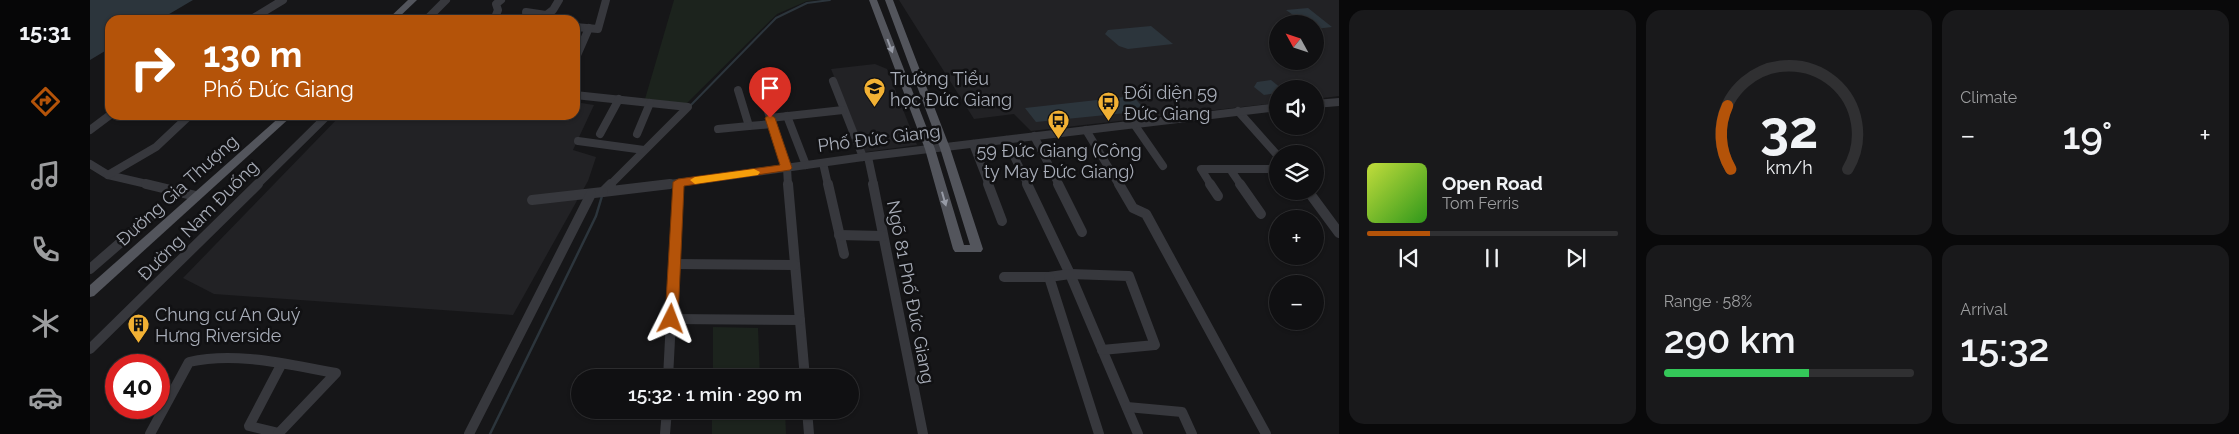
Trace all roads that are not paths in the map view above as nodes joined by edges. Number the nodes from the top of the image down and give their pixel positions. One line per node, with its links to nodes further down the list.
1 (283, 0): 10 (street)
2 (413, 0): 11 (main road)
3 (446, 0): 12 (street)
4 (501, 0): 13 (street)
5 (560, 0): 15 (street)
6 (606, 0): 17 (street)
7 (873, 0): 49 (main road, one-way to 49)
8 (889, 0): 48 (main road)
9 (526, 12): 14 (street)
10 (258, 15)
11 (397, 15)
12 (431, 15)
13 (497, 15)
14 (534, 15)
15 (546, 15)
16 (580, 27): 17 (street)
17 (589, 28): 18 (street)
18 (580, 49)
19 (757, 79): 35 (street)
20 (833, 81): 28 (street, Ngõ 81 Phố Đức Giang)
21 (738, 90): 37 (street)
22 (580, 95): 23 (street)
23 (619, 99): 25 (street); 41 (street)
24 (1339, 102): 26 (street)
25 (650, 103): 42 (street); 50 (street)
26 (1324, 103)
27 (1269, 108): 29 (street, Phố Đức Giang)
28 (843, 110): 30 (street); 51 (street, Ngõ 81 Phố Đức Giang)
29 (1238, 111): 36 (street, Phố Đức Giang); 47 (street)
30 (787, 116): 35 (street); 54 (street)
31 (105, 119): 39 (street)
32 (185, 120): 59 (street)
33 (282, 120): 64 (main road, Đường Gia Thượng)
34 (323, 120): 85 (street, Đường Nam Đuống)
35 (771, 121): 37 (street); 56 (street)
36 (1134, 124): 40 (street, Phố Đức Giang); 55 (street)
37 (749, 126): 38 (street)
38 (718, 129)
39 (90, 130)
40 (1086, 130): 43 (street, Phố Đức Giang); 102 (street)
41 (600, 134)
42 (636, 134)
43 (1034, 136): 44 (street, Phố Đức Giang); 71 (street)
44 (1006, 140): 46 (street, Phố Đức Giang); 79 (street)
45 (578, 142): 50 (street)
46 (973, 144): 48 (street, Phố Đức Giang); 70 (street)
47 (1269, 146)
48 (945, 148): 49 (street, Phố Đức Giang); 49 (main road, one-way to 48)
49 (930, 149): 51 (street, Phố Đức Giang)
50 (644, 150): 62 (street)
51 (865, 157): 52 (street, Phố Đức Giang); 74 (street, Ngõ 81 Phố Đức Giang)
52 (823, 163): 54 (street, Phố Đức Giang); 73 (street)
53 (90, 164): 59 (street)
54 (806, 165): 56 (street, Phố Đức Giang)
55 (1164, 166)
56 (787, 168): 61 (street, Phố Đức Giang); 77 (street)
57 (1269, 169): 65 (street)
58 (1232, 172): 68 (street)
59 (104, 173): 60 (street); 64 (street)
60 (90, 176)
61 (678, 182): 62 (street, Phố Đức Giang); 76 (street)
62 (603, 192): 63 (street, Phố Đức Giang)
63 (591, 194): 66 (street, Phố Đức Giang); 95 (street)
64 (196, 196): 82 (main road, Đường Gia Thượng)
65 (1218, 196)
66 (532, 200)
67 (1315, 200): 72 (street)
68 (1261, 214)
69 (150, 217): 78 (street, Đường Gia Thượng)
70 (1002, 221)
71 (1082, 232)
72 (1339, 232)
73 (839, 235): 74 (street); 75 (street)
74 (883, 236): 98 (street, Ngõ 81 Phố Đức Giang)
75 (844, 254)
76 (674, 264): 77 (street); 83 (street)
77 (795, 265): 84 (street)
78 (90, 270)
79 (1070, 274): 81 (street); 86 (street); 86 (street)
80 (1004, 277): 81 (street)
81 (1048, 277): 99 (street)
82 (90, 292)
83 (671, 319): 84 (street); 88 (street)
84 (800, 320): 89 (street)
85 (90, 349)
86 (1102, 350): 90 (street)
87 (281, 365): 93 (street); 94 (street); 94 (street)
88 (668, 369)
89 (803, 369)
90 (1127, 407): 100 (street); 101 (street)
91 (667, 419): 96 (street)
92 (808, 419): 97 (street)
93 (150, 434)
94 (278, 434)
95 (469, 434)
96 (666, 434)
97 (809, 434)
98 (922, 434)
99 (1098, 434)
100 (1138, 434)
101 (1192, 434)
102 (1266, 434)

